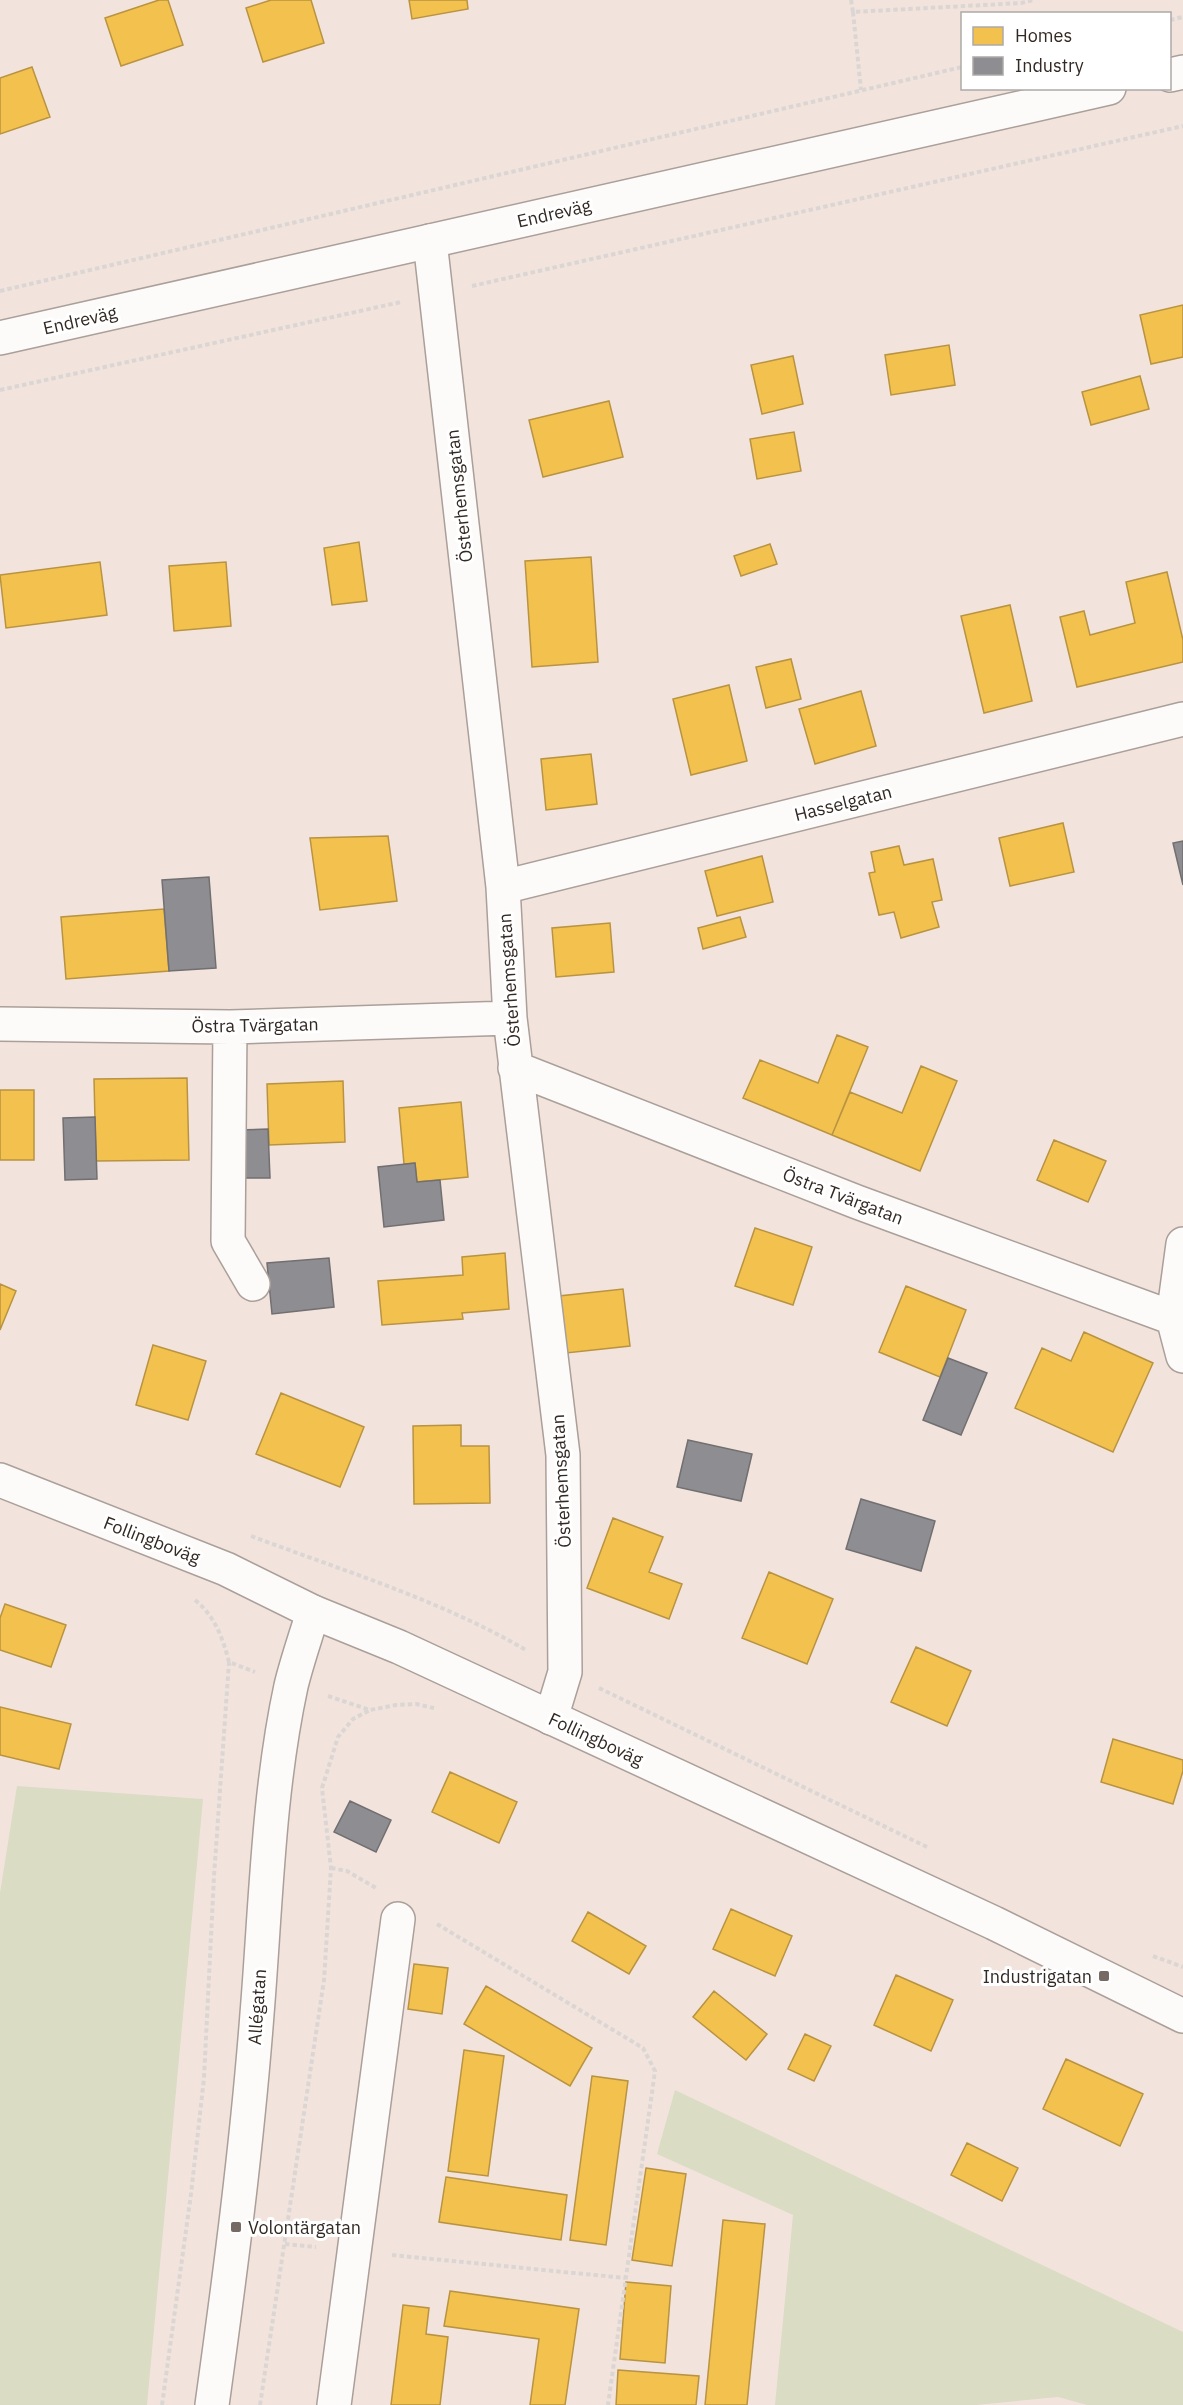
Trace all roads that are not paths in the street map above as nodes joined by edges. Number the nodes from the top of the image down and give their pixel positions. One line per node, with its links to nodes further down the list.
1 (1100, 90): 2 (street, Endreväg)
2 (430, 241): 3 (street, Endreväg); 5 (street, Österhemsgatan)
3 (0, 338)
4 (1183, 719): 5 (street, Hasselgatan)
5 (503, 887): 6 (street, Österhemsgatan)
6 (510, 1018): 8 (street, Östra Tvärgatan); 9 (street, Österhemsgatan)
7 (0, 1024): 8 (street, Östra Tvärgatan)
8 (230, 1027): 11 (street)
9 (515, 1068): 12 (street, Östra Tvärgatan); 16 (street, Österhemsgatan)
10 (1183, 1244): 12 (street)
11 (253, 1284)
12 (1173, 1318): 13 (street)
13 (1183, 1356)
14 (0, 1480): 15 (street, Follingboväg)
15 (313, 1612): 16 (street, Follingboväg); 19 (street, Allégatan)
16 (551, 1718): 18 (street, Follingboväg)
17 (404, 1911): 20 (street)
18 (1182, 2012)
19 (212, 2405)
20 (334, 2405)

